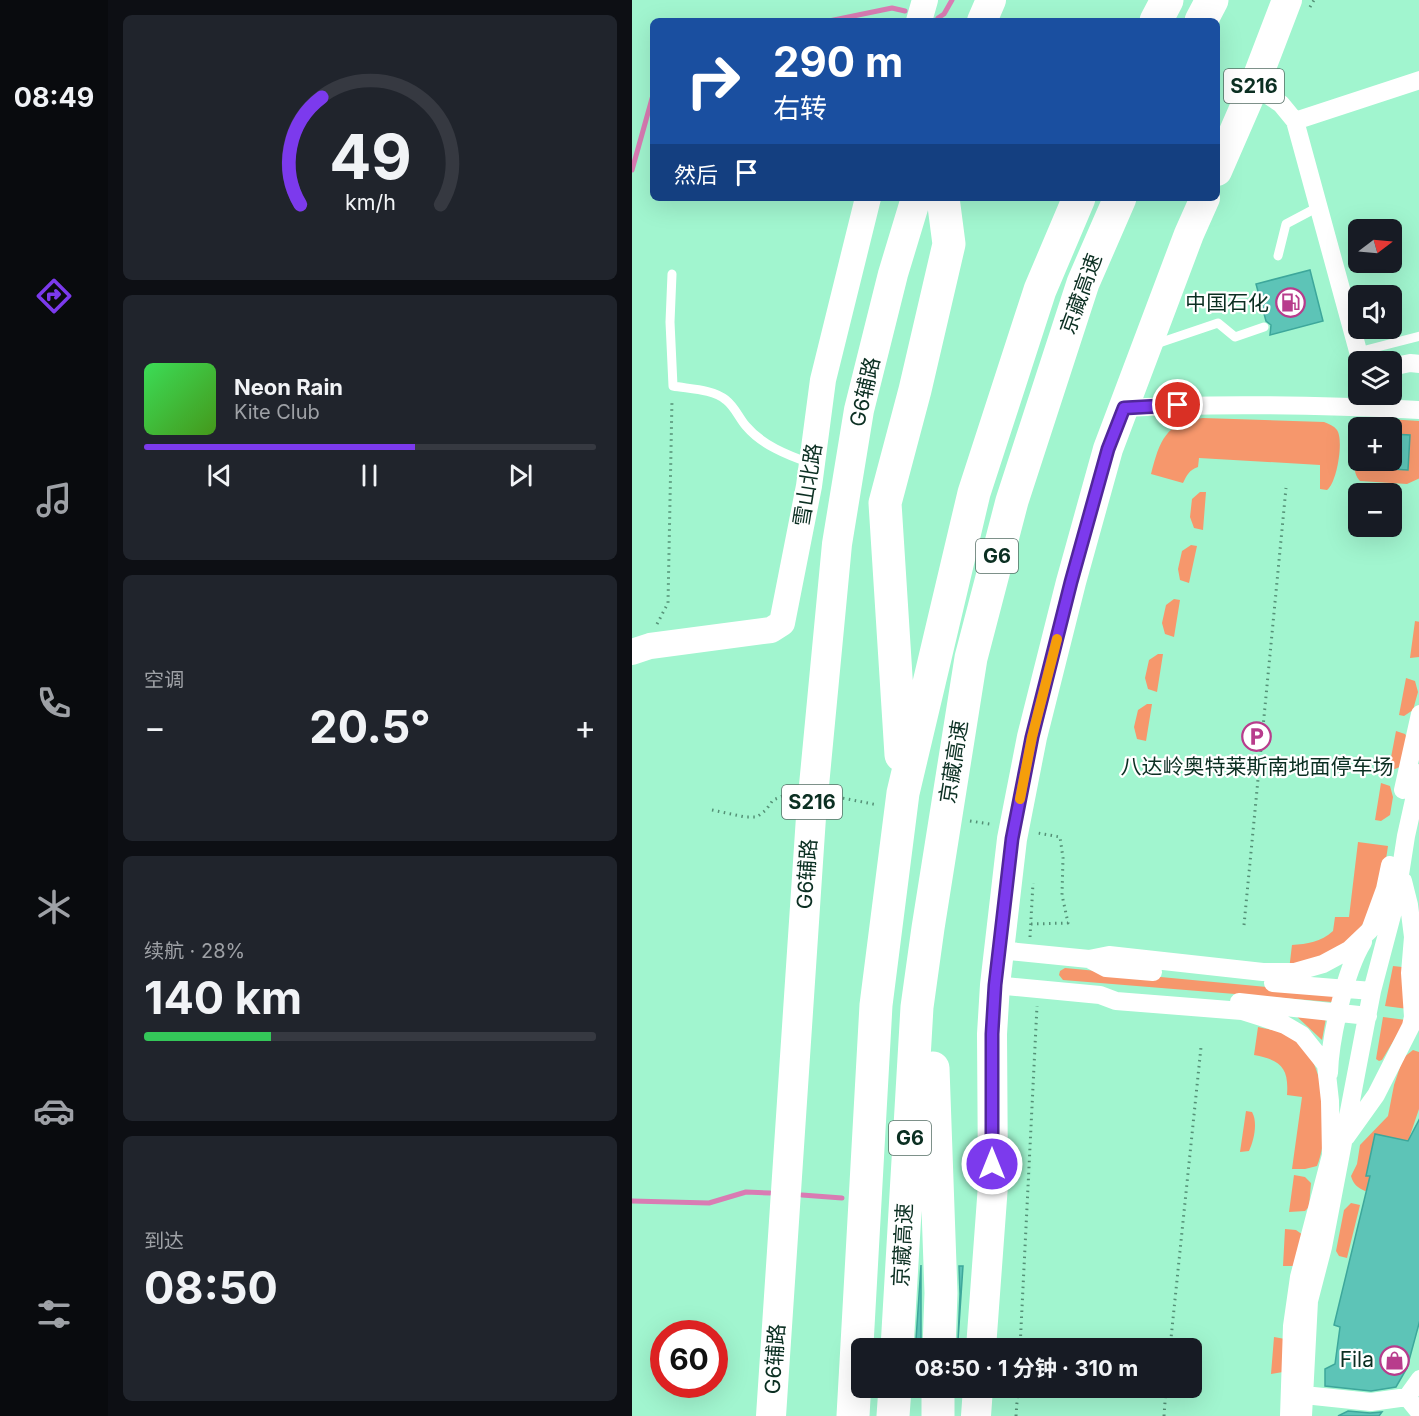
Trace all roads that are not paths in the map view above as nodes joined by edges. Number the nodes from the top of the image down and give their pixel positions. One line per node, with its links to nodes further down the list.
1 (925, 0): 6 (street)
2 (991, 0): 7 (main road)
3 (1167, 0): 8 (highway)
4 (1212, 0): 9 (highway)
5 (1287, 0): 11 (main road, S216)
6 (920, 18)
7 (983, 18)
8 (1158, 18)
9 (1203, 18)
10 (1420, 80): 12 (street)
11 (1254, 86): 12 (street); 13 (main road, S216)
12 (1295, 121): 20 (street)
13 (1220, 164)
14 (867, 201): 34 (street, 雪山北路)
15 (915, 201): 64 (main road, G6辅路 / S216)
16 (943, 201): 38 (highway)
17 (1078, 201): 38 (highway)
18 (1119, 201): 41 (highway, 京藏高速 / G6)
19 (1204, 201): 25 (main road)
20 (1320, 206): 21 (lane); 26 (street)
21 (1278, 256)
22 (672, 274): 34 (lane)
23 (1264, 327): 25 (lane)
24 (1420, 336): 27 (lane)
25 (1148, 347): 32 (main road)
26 (1357, 351)
27 (1376, 351)
28 (1420, 364): 29 (street)
29 (1402, 365)
30 (1348, 401): 32 (street)
31 (1387, 405): 33 (street)
32 (1124, 408): 43 (main road)
33 (1420, 410)
34 (812, 464): 35 (street, 雪山北路)
35 (640, 650)
36 (1420, 714): 39 (street)
37 (1420, 773): 39 (street)
38 (903, 793): 65 (highway)
39 (1410, 811): 40 (street); 42 (street)
40 (1400, 871): 47 (street); 51 (street)
41 (928, 928): 54 (highway, 京藏高速 / G6); 55 (highway)
42 (1370, 930): 44 (street); 46 (street)
43 (999, 951): 44 (street); 45 (main road)
44 (1089, 959): 46 (street)
45 (995, 985): 48 (street); 56 (main road)
46 (1344, 989): 47 (street); 49 (street)
47 (1372, 991): 50 (street)
48 (1100, 995): 49 (street); 52 (street)
49 (1339, 1012): 50 (street); 52 (street)
50 (1368, 1016): 53 (street)
51 (1415, 1027): 53 (street)
52 (1329, 1075): 69 (street)
53 (1343, 1141): 58 (street)
54 (898, 1338)
55 (939, 1338)
56 (982, 1338)
57 (1420, 1378): 59 (street)
58 (1304, 1395): 59 (street); 70 (street)
59 (1407, 1397): 63 (street)
60 (894, 1398): 66 (highway)
61 (938, 1398): 67 (highway)
62 (977, 1398): 68 (main road)
63 (1420, 1413)
64 (771, 1416)
65 (852, 1416)
66 (893, 1416)
67 (938, 1416)
68 (976, 1416)
69 (1289, 1416)
70 (1302, 1416)

